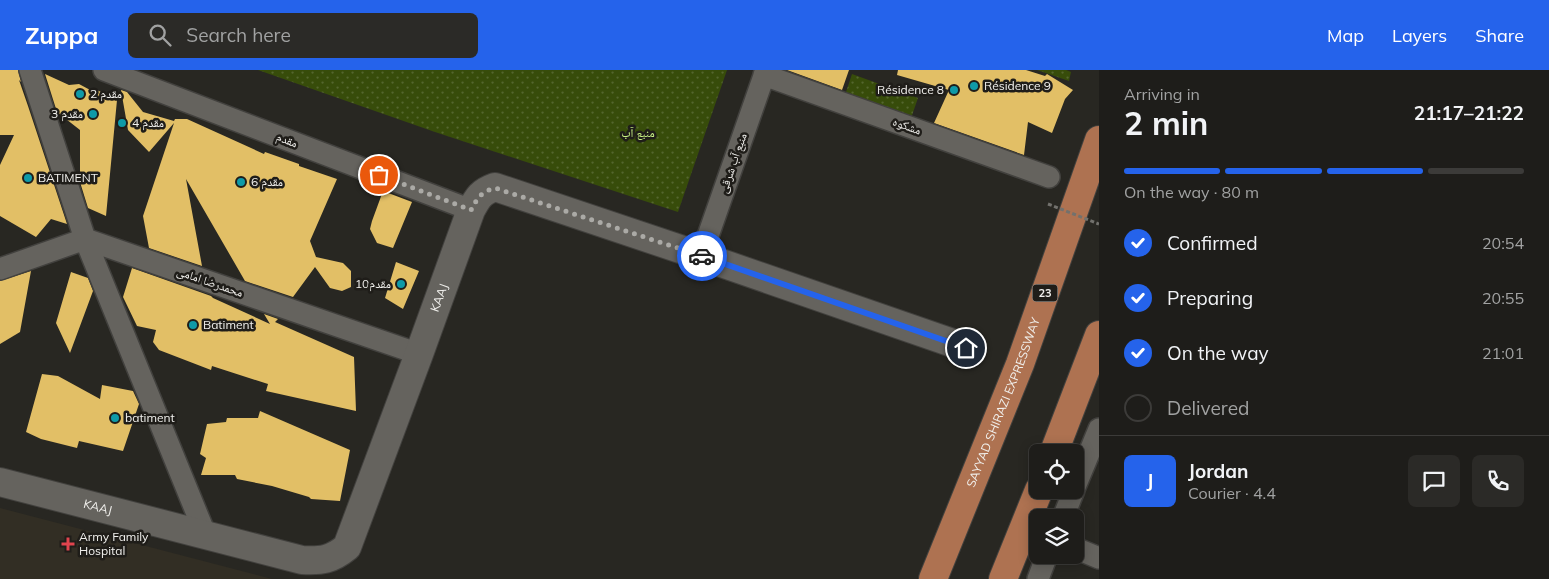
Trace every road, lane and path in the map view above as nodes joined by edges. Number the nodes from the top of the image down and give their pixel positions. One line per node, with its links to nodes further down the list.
1 (30, 70): 9 (street)
2 (104, 70): 7 (street, مقدم)
3 (765, 72): 5 (street, مشکوه); 10 (street, منبع آب شرقی)
4 (1099, 140): 24 (highway, SAYYAD SHIRAZI EXPRESSWAY / 23)
5 (1049, 177)
6 (1048, 204): 8 (path, bridge)
7 (471, 210): 10 (main road, KAAJ); 14 (main road, KAAJ)
8 (1099, 224)
9 (85, 240): 11 (street); 14 (street, محمدرضا امامی); 20 (street)
10 (701, 256): 13 (main road, KAAJ)
11 (0, 269)
12 (1099, 335): 16 (highway)
13 (966, 348)
14 (419, 354): 20 (main road, KAAJ)
15 (1099, 429): 17 (street)
16 (1057, 444)
17 (1084, 465)
18 (0, 482): 20 (main road, KAAJ)
19 (1035, 499): 25 (highway)
20 (206, 536)
21 (1084, 552): 22 (street)
22 (1099, 558)
23 (1044, 564): 26 (street)
24 (933, 579)
25 (1003, 579)
26 (1038, 579)

